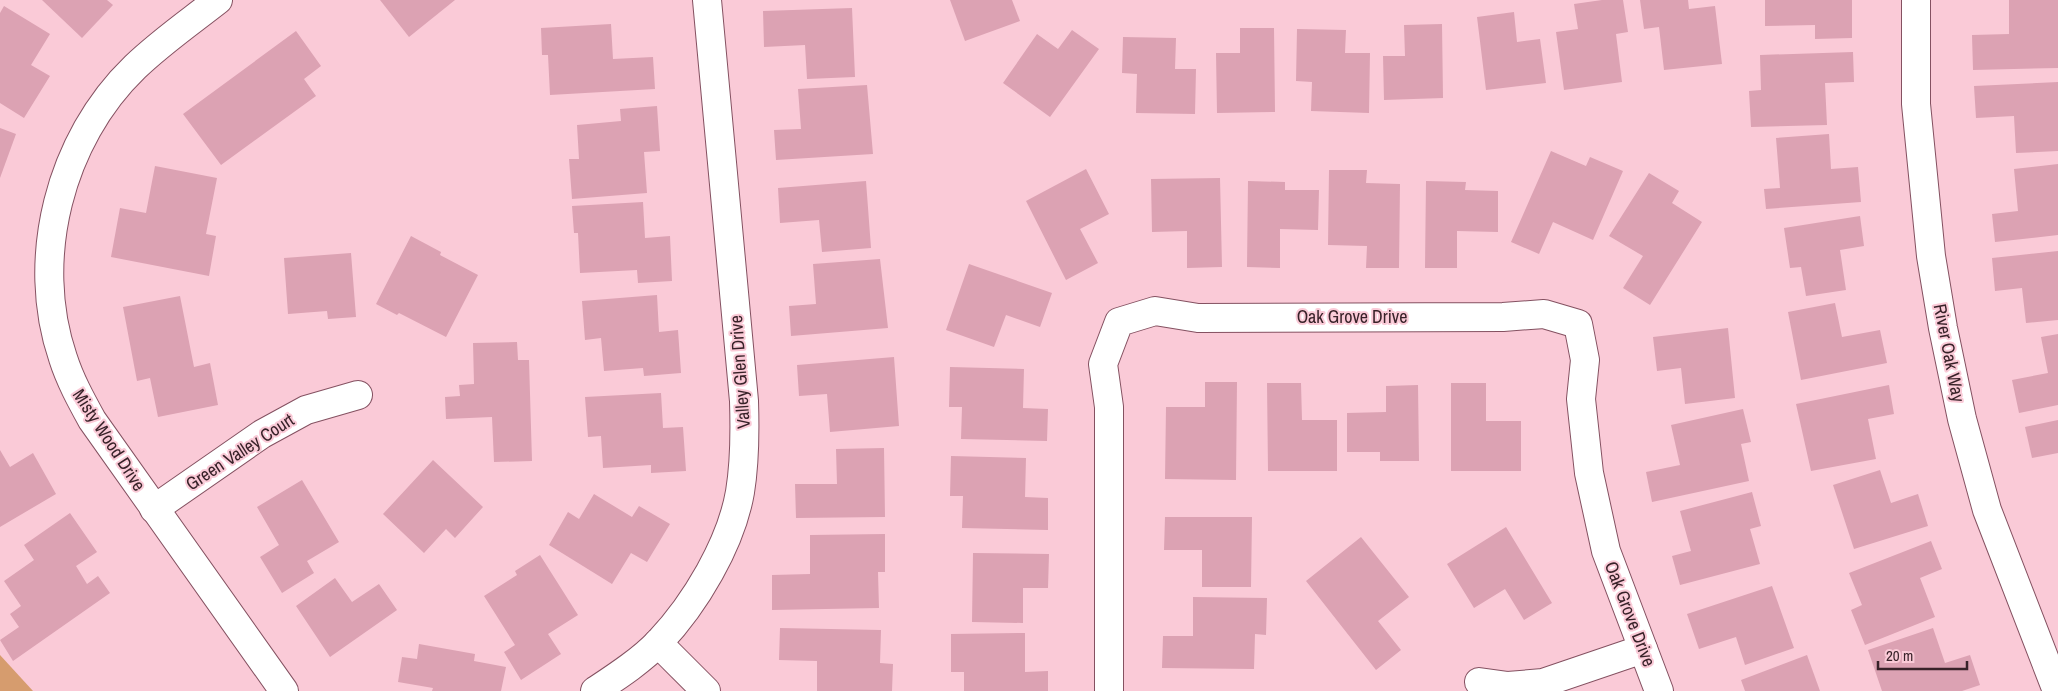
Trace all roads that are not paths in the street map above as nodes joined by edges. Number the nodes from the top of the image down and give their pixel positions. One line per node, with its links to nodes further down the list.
1 (218, 0): 5 (street, Misty Wood Drive)
2 (707, 0): 6 (street, Valley Glen Drive)
3 (1916, 0): 14 (street, River Oak Way)
4 (358, 395): 5 (street, Green Valley Court)
5 (154, 509): 9 (street, Misty Wood Drive)
6 (658, 643): 10 (street, Valley Glen Drive); 11 (street)
7 (1643, 649): 8 (street); 12 (street, Oak Grove Drive); 13 (street, Oak Grove Drive)
8 (1479, 682)
9 (284, 691)
10 (595, 691)
11 (706, 691)
12 (1109, 691)
13 (1659, 691)
14 (2057, 691)

